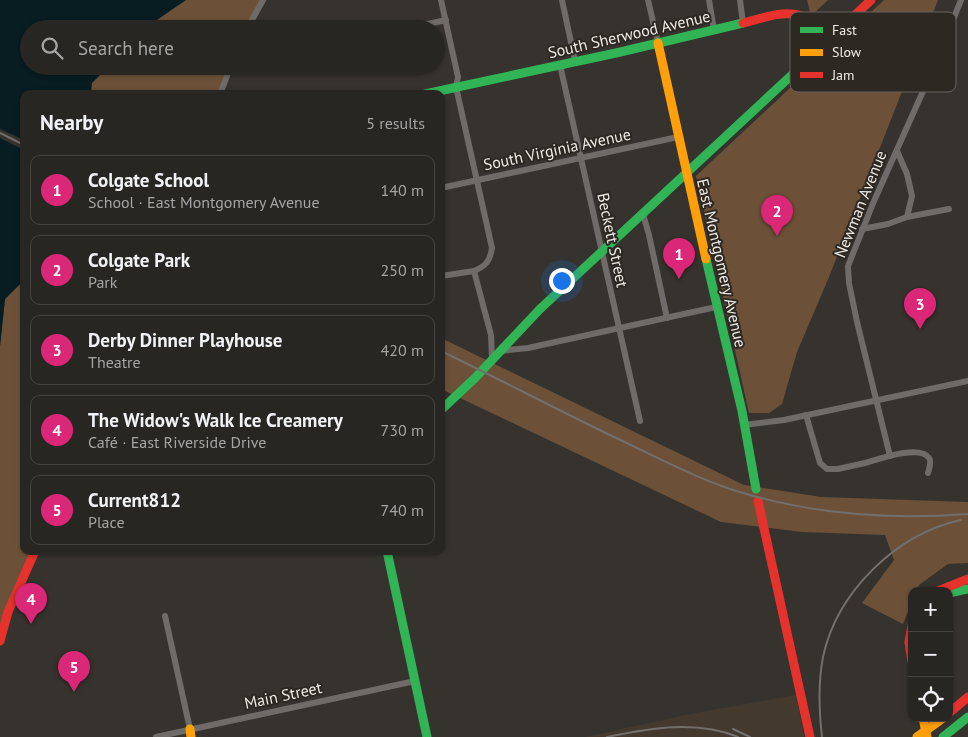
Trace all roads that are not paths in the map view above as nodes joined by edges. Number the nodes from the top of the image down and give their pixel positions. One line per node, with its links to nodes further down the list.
1 (263, 0): 12 (street)
2 (441, 0): 13 (street)
3 (562, 0): 17 (street)
4 (648, 0): 16 (street)
5 (709, 0): 15 (street)
6 (740, 0): 14 (street)
7 (871, 0): 9 (main road)
8 (961, 0): 10 (street, Newman Avenue)
9 (858, 12)
10 (956, 12)
11 (790, 14): 14 (main road, South Sherwood Avenue)
12 (252, 20)
13 (446, 20): 21 (street)
14 (743, 22): 15 (main road, South Sherwood Avenue)
15 (714, 30): 16 (main road, South Sherwood Avenue)
16 (658, 43): 17 (main road, South Sherwood Avenue); 25 (main road, East Montgomery Avenue)
17 (575, 61): 18 (main road, South Sherwood Avenue)
18 (560, 65): 21 (main road, South Sherwood Avenue); 29 (street, Beckett Street)
19 (227, 75): 22 (street)
20 (790, 76): 28 (main road)
21 (456, 87): 23 (main road, South Sherwood Avenue); 31 (street)
22 (222, 90)
23 (443, 90)
24 (923, 92): 26 (street, Newman Avenue)
25 (678, 137): 27 (main road, East Montgomery Avenue); 29 (street, South Virginia Avenue)
26 (897, 151): 35 (street); 36 (street, Newman Avenue)
27 (682, 153): 28 (main road); 30 (main road, East Montgomery Avenue)
28 (706, 155): 30 (main road)
29 (581, 158): 31 (street, South Virginia Avenue); 37 (street, Beckett Street)
30 (687, 174): 34 (main road); 40 (main road, East Montgomery Avenue)
31 (477, 180): 32 (street, South Virginia Avenue); 38 (street)
32 (445, 187)
33 (949, 209): 35 (street)
34 (643, 214): 37 (main road); 41 (street)
35 (907, 217): 36 (street)
36 (862, 229): 46 (street, Newman Avenue)
37 (601, 252): 42 (street, Beckett Street); 43 (main road)
38 (474, 271): 39 (street); 44 (street)
39 (445, 275)
40 (716, 307): 41 (street); 50 (main road, East Montgomery Avenue)
41 (667, 318): 42 (street)
42 (618, 328): 43 (street); 49 (street, Beckett Street)
43 (499, 351): 44 (main road)
44 (492, 359): 47 (main road)
45 (968, 380): 46 (street)
46 (876, 400): 48 (street); 51 (street, Newman Avenue)
47 (445, 406)
48 (806, 415): 50 (street); 51 (street)
49 (640, 420)
50 (744, 425): 53 (main road, East Montgomery Avenue)
51 (890, 456): 52 (street)
52 (928, 473)
53 (756, 489)
54 (758, 500): 74 (main road)
55 (33, 555): 62 (main road)
56 (388, 555): 63 (main road)
57 (968, 579): 58 (main road)
58 (948, 587)
59 (968, 589): 60 (main road)
60 (953, 592)
61 (165, 616): 70 (street)
62 (0, 642)
63 (415, 682): 70 (street, Main Street); 73 (main road)
64 (968, 697): 65 (main road)
65 (953, 710)
66 (968, 717): 71 (main road)
67 (924, 722): 76 (main road)
68 (932, 722): 77 (main road)
69 (938, 722): 75 (main road)
70 (191, 733): 72 (street, Main Street)
71 (947, 734)
72 (156, 737)
73 (427, 737)
74 (810, 737)
75 (917, 737)
76 (927, 737)
77 (935, 737)

